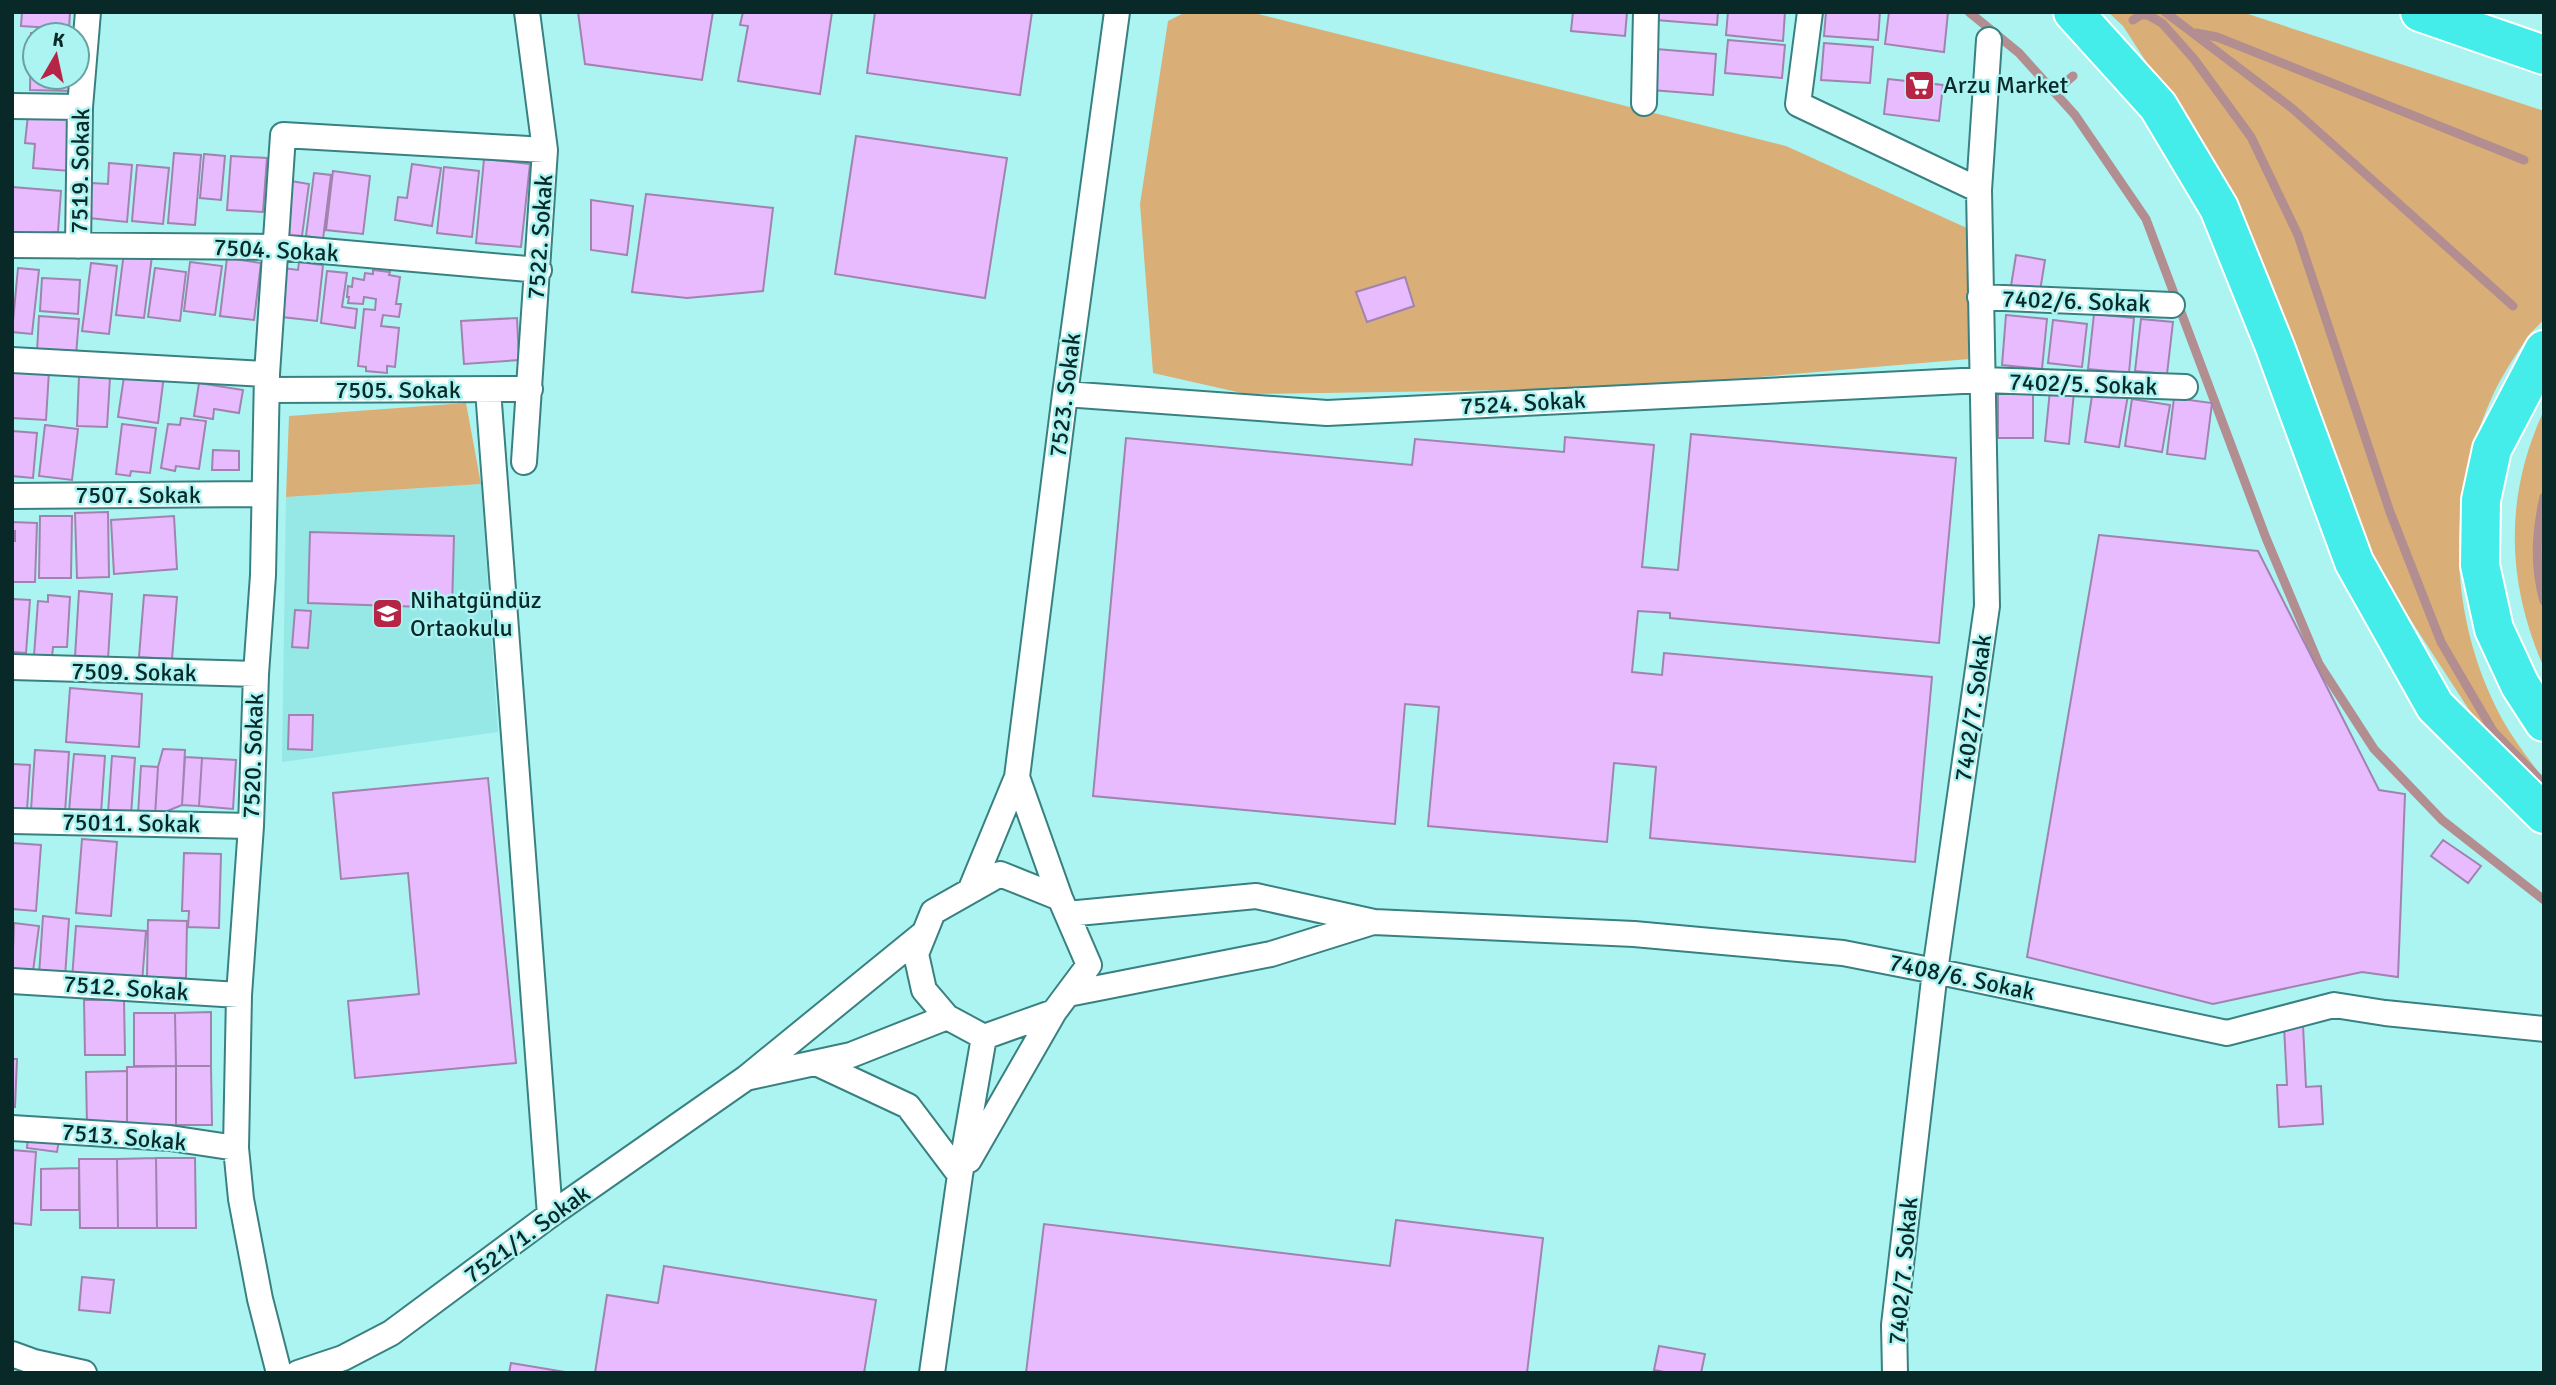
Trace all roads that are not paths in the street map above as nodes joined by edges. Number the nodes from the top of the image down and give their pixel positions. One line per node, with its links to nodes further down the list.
1 (88, 12): 12 (street, 7519. Sokak)
2 (527, 12): 13 (street, 7522. Sokak)
3 (1117, 12): 28 (street, 7523. Sokak)
4 (1646, 12): 10 (street)
5 (1810, 12): 14 (street)
6 (2073, 12): 36 (highway)
7 (2420, 12): 9 (highway)
8 (1989, 40): 14 (street, 7402/7. Sokak)
9 (2544, 55)
10 (1644, 103)
11 (12, 106): 12 (street)
12 (80, 107): 16 (street, 7519. Sokak)
13 (545, 150): 17 (street, 7520. Sokak); 18 (street, 7522. Sokak)
14 (1979, 190): 19 (street, 7402/7. Sokak)
15 (12, 245): 16 (street, 7504. Sokak)
16 (79, 246): 17 (street, 7504. Sokak)
17 (277, 247): 18 (street, 7504. Sokak); 24 (street, 7520. Sokak)
18 (539, 270): 26 (street, 7522. Sokak)
19 (1980, 297): 20 (street, 7402/6. Sokak); 23 (street, 7402/7. Sokak)
20 (2172, 304)
21 (2544, 350): 34 (highway)
22 (12, 360): 24 (street, 7505. Sokak)
23 (1982, 380): 25 (street, 7402/5. Sokak); 28 (street, 7524. Sokak); 43 (street, 7402/7. Sokak)
24 (267, 382): 27 (street, 7505. Sokak); 30 (street, 7520. Sokak)
25 (2185, 387)
26 (530, 389): 27 (street, 7505. Sokak); 29 (street, 7522. Sokak)
27 (488, 390): 55 (street)
28 (1065, 394): 35 (street, 7523. Sokak)
29 (524, 463)
30 (264, 494): 31 (street, 7507. Sokak); 33 (street, 7520. Sokak)
31 (12, 496)
32 (12, 667): 33 (street, 7509. Sokak)
33 (256, 674): 38 (street, 7520. Sokak)
34 (2544, 722)
35 (1017, 777): 39 (street); 40 (street)
36 (2544, 814)
37 (12, 821): 38 (street, 75011. Sokak)
38 (251, 826): 45 (street, 7520. Sokak)
39 (970, 891): 40 (street); 42 (street)
40 (1063, 906): 41 (street); 46 (street)
41 (1374, 922): 43 (street, 7408/6. Sokak); 46 (street)
42 (924, 933): 47 (street); 51 (street, 7521/1. Sokak)
43 (1936, 971): 48 (street, 7408/6. Sokak); 61 (street, 7402/7. Sokak)
44 (12, 981): 45 (street, 7512. Sokak)
45 (239, 995): 53 (street, 7520. Sokak)
46 (1061, 1003): 49 (street); 54 (street)
47 (947, 1017): 49 (street); 50 (street)
48 (2544, 1029)
49 (984, 1037): 54 (street)
50 (816, 1063): 51 (street); 54 (street)
51 (746, 1078): 55 (street, 7521/1. Sokak)
52 (12, 1128): 53 (street, 7513. Sokak)
53 (236, 1148): 58 (street, 7520. Sokak)
54 (960, 1175): 60 (street)
55 (550, 1215): 59 (street, 7521/1. Sokak)
56 (12, 1354): 57 (street)
57 (84, 1373)
58 (279, 1373)
59 (298, 1373)
60 (932, 1373)
61 (1895, 1373)

